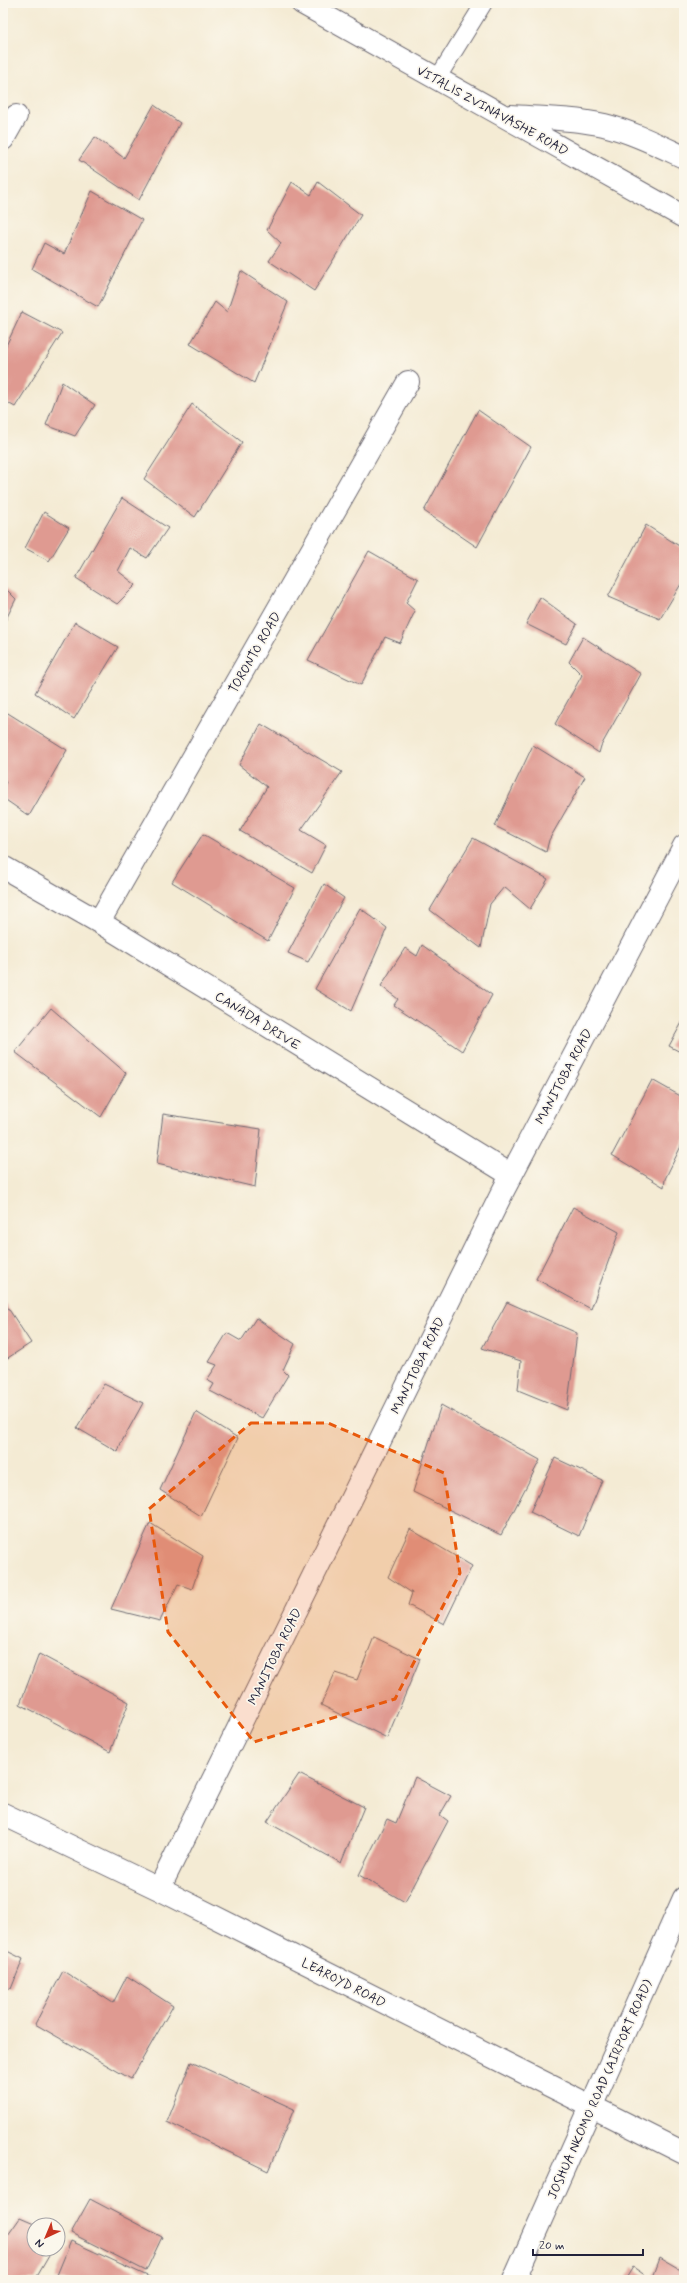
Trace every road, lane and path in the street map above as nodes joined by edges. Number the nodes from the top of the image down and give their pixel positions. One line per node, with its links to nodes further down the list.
1 (302, 3): 3 (street, VITALIS ZVINAVASHE ROAD)
2 (484, 3): 3 (lane)
3 (437, 79): 5 (street, VITALIS ZVINAVASHE ROAD)
4 (16, 116): 6 (street)
5 (504, 116): 7 (street); 8 (street, VITALIS ZVINAVASHE ROAD)
6 (3, 139)
7 (684, 157)
8 (684, 217)
9 (408, 382): 12 (street, TORONTO ROAD)
10 (684, 846): 13 (street, MANITOBA ROAD)
11 (3, 867): 12 (street, CANADA DRIVE)
12 (99, 922): 13 (street, CANADA DRIVE)
13 (511, 1175): 15 (street, MANITOBA ROAD)
14 (3, 1814): 15 (street, LEAROYD ROAD)
15 (159, 1889): 17 (street, LEAROYD ROAD)
16 (684, 1898): 17 (street, JOSHUA NKOMO ROAD (AIRPORT ROAD))
17 (593, 2106): 18 (street, LEAROYD ROAD); 19 (street, JOSHUA NKOMO ROAD (AIRPORT ROAD))
18 (684, 2153)
19 (514, 2280)

